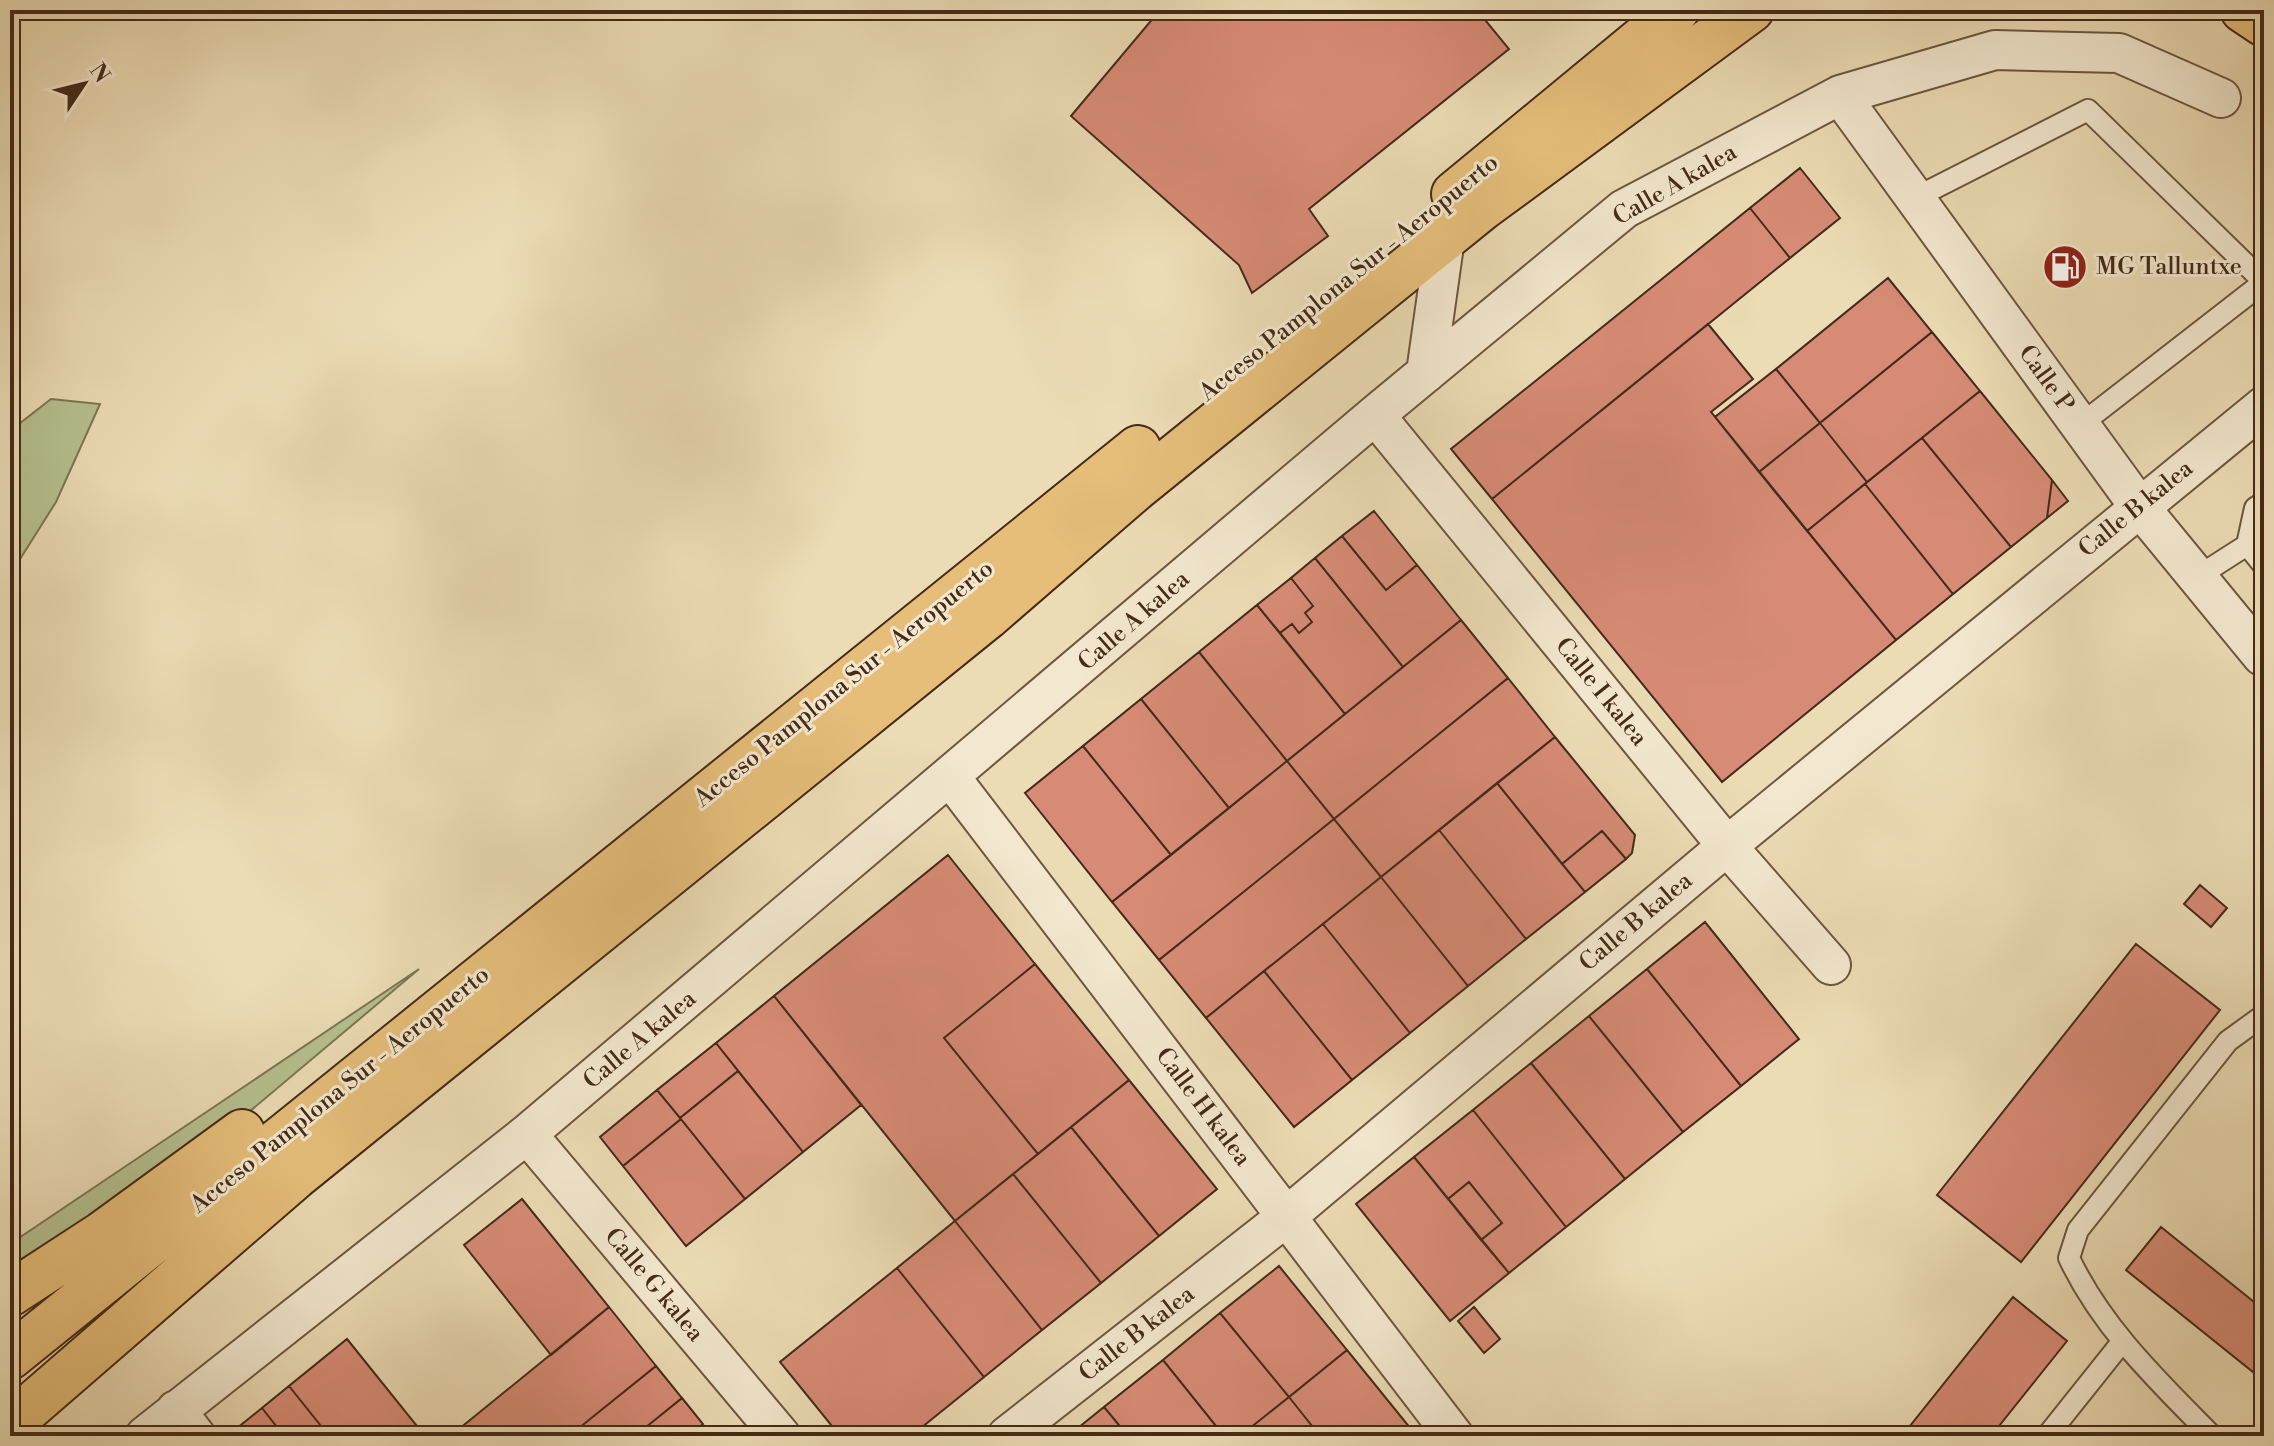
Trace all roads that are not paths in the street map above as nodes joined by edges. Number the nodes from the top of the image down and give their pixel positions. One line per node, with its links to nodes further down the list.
1 (1677, 10): 23 (highway, Acceso Pamplona Sur - Aeropuerto)
2 (1751, 10): 8 (highway, Acceso Pamplona Sur - Aeropuerto)
3 (2243, 10): 4 (highway)
4 (2264, 24)
5 (1840, 95): 6 (street, Calle A kalea); 7 (street, Calle P); 10 (street, Calle A kalea)
6 (2221, 98)
7 (1915, 198): 9 (lane); 13 (street, Calle P)
8 (1445, 238): 10 (street); 31 (highway, Acceso Pamplona Sur - Aeropuerto)
9 (2264, 282): 13 (lane)
10 (1426, 373): 12 (street, Calle A kalea)
11 (2264, 406): 15 (street, Calle B kalea)
12 (1375, 415): 20 (street, Calle A kalea); 21 (street, Calle I kalea)
13 (2080, 425): 15 (street, Calle P)
14 (2264, 502): 16 (lane)
15 (2138, 505): 18 (street, Calle P); 21 (street, Calle B kalea)
16 (2247, 545): 17 (lane); 18 (lane)
17 (2264, 566)
18 (2197, 577): 19 (street, Calle P)
19 (2262, 656)
20 (951, 778): 25 (street, Calle A kalea); 26 (street, Calle H kalea)
21 (1727, 846): 22 (street, Calle I kalea); 26 (street, Calle B kalea)
22 (1831, 965)
23 (452, 999): 27 (highway); 29 (highway, Acceso Pamplona Sur - Aeropuerto)
24 (2264, 1015): 28 (lane)
25 (527, 1134): 30 (street, Calle A kalea); 33 (street, Calle G kalea)
26 (1286, 1217): 34 (street, Calle B kalea); 35 (street, Calle H kalea)
27 (10, 1294)
28 (2122, 1342): 36 (lane); 37 (lane)
29 (10, 1357)
30 (186, 1423): 32 (street, Calle A kalea)
31 (10, 1424)
32 (145, 1436)
33 (781, 1436)
34 (1007, 1436)
35 (1454, 1436)
36 (2047, 1436)
37 (2212, 1436)

